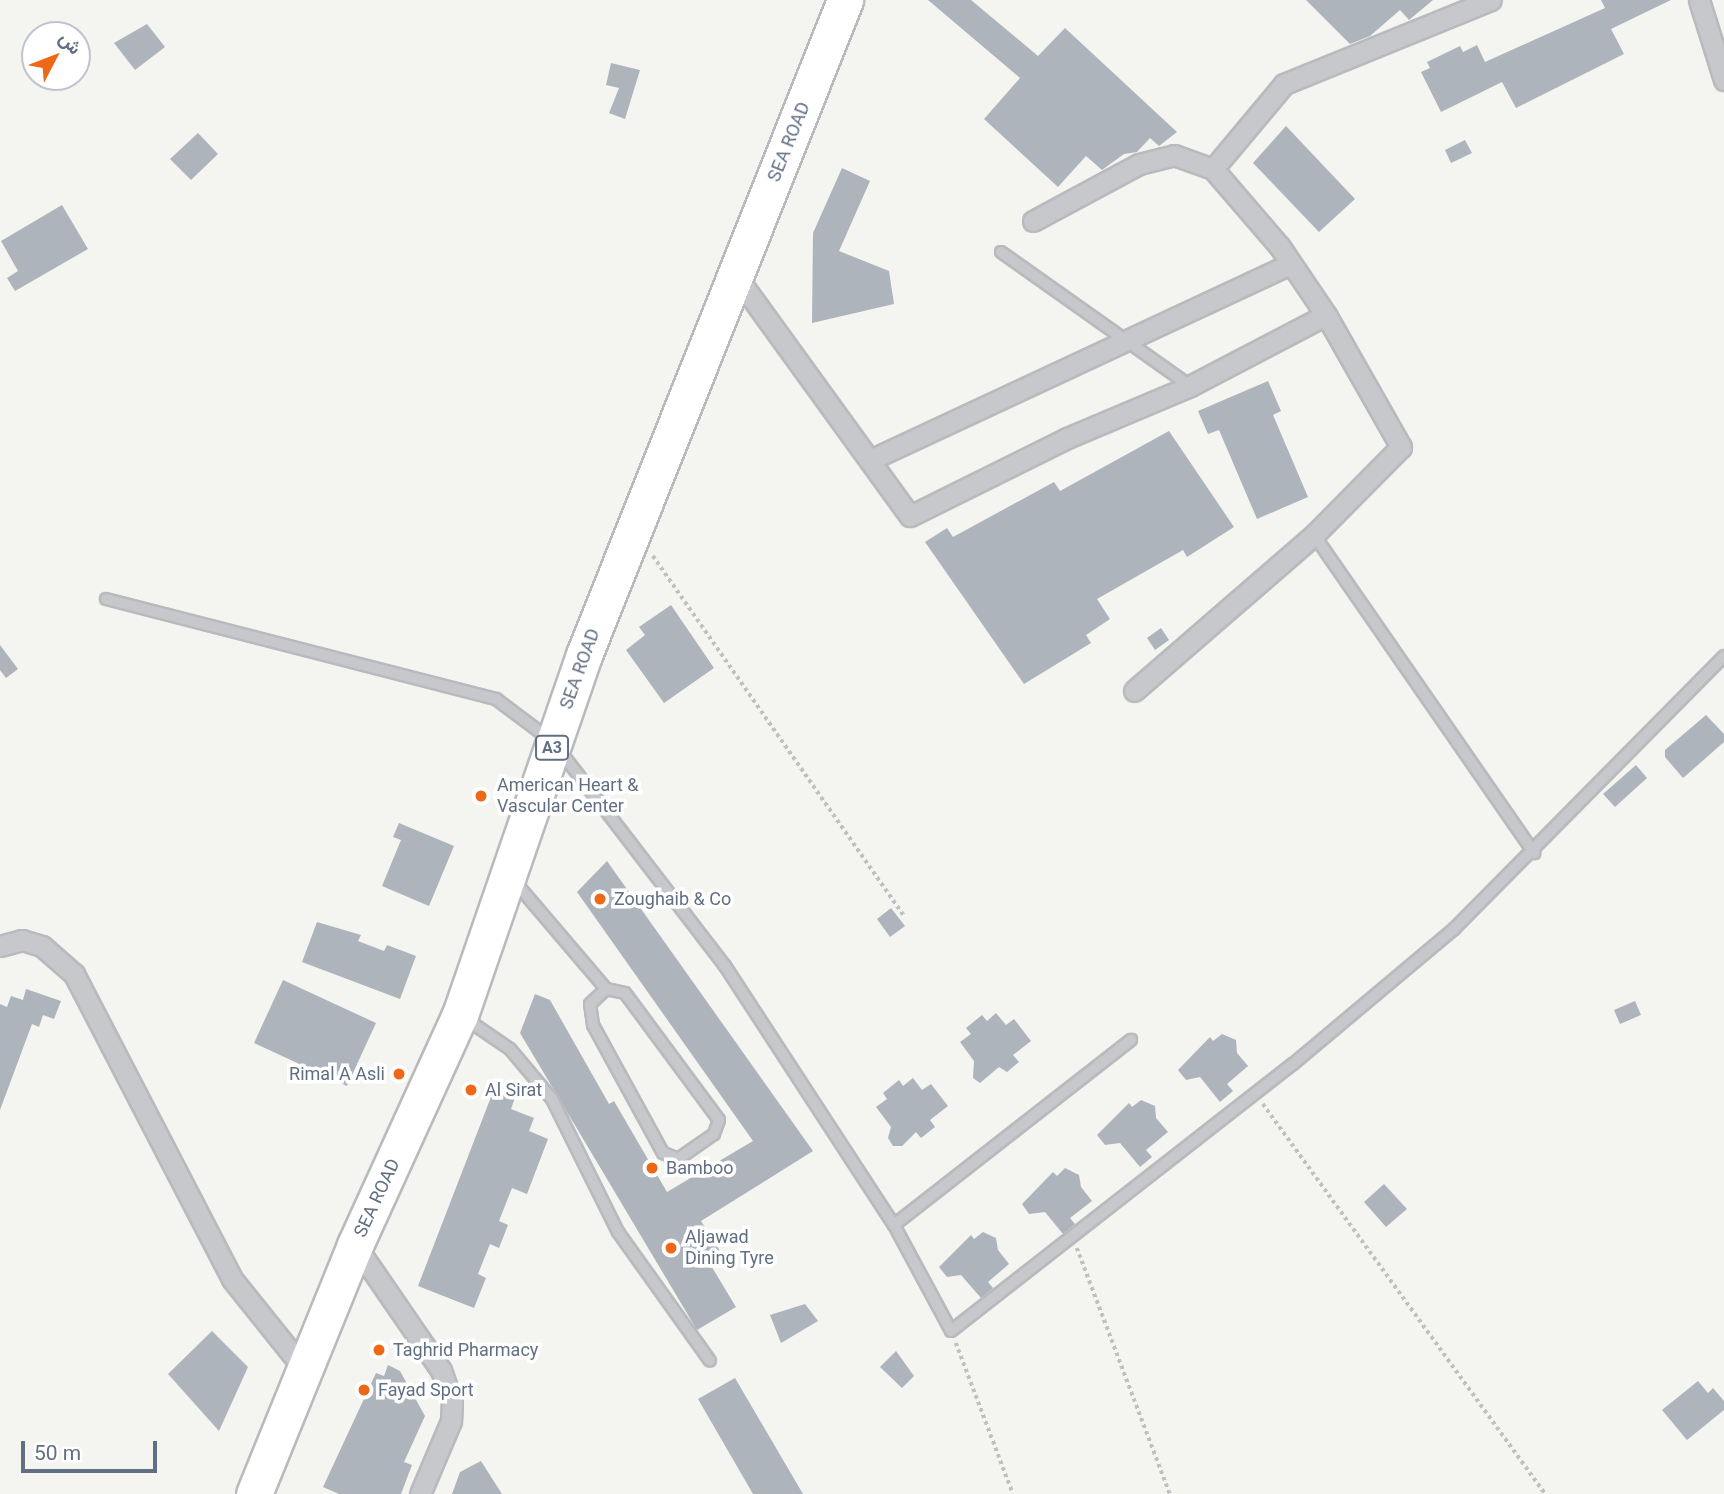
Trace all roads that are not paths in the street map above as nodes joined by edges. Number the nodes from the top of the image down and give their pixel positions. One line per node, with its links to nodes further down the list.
1 (845, 0): 9 (highway, SEA ROAD / A3)
2 (1491, 0): 5 (street)
3 (1699, 0): 4 (street)
4 (1724, 80)
5 (1213, 169): 6 (street); 8 (street)
6 (1033, 221)
7 (1001, 252): 11 (lane)
8 (1291, 264): 10 (street); 11 (street)
9 (736, 276): 13 (street); 18 (highway, SEA ROAD / A3)
10 (1326, 315): 12 (street); 14 (street)
11 (1126, 339): 12 (lane); 13 (street)
12 (1189, 386): 13 (street)
13 (870, 460)
14 (1314, 535): 17 (street); 19 (lane)
15 (106, 599): 18 (lane)
16 (1724, 656): 19 (lane)
17 (1134, 691)
18 (554, 742): 20 (highway, SEA ROAD / A3); 25 (lane)
19 (1534, 853): 25 (lane)
20 (507, 874): 22 (lane); 23 (highway, SEA ROAD / A3)
21 (0, 946): 28 (street)
22 (606, 989): 22 (lane)
23 (460, 1015): 26 (highway, SEA ROAD / A3); 27 (lane)
24 (1131, 1040): 25 (lane)
25 (894, 1225)
26 (355, 1245): 28 (highway, SEA ROAD / A3); 30 (street)
27 (710, 1361)
28 (304, 1369): 29 (highway, SEA ROAD / A3)
29 (254, 1494)
30 (420, 1494)

